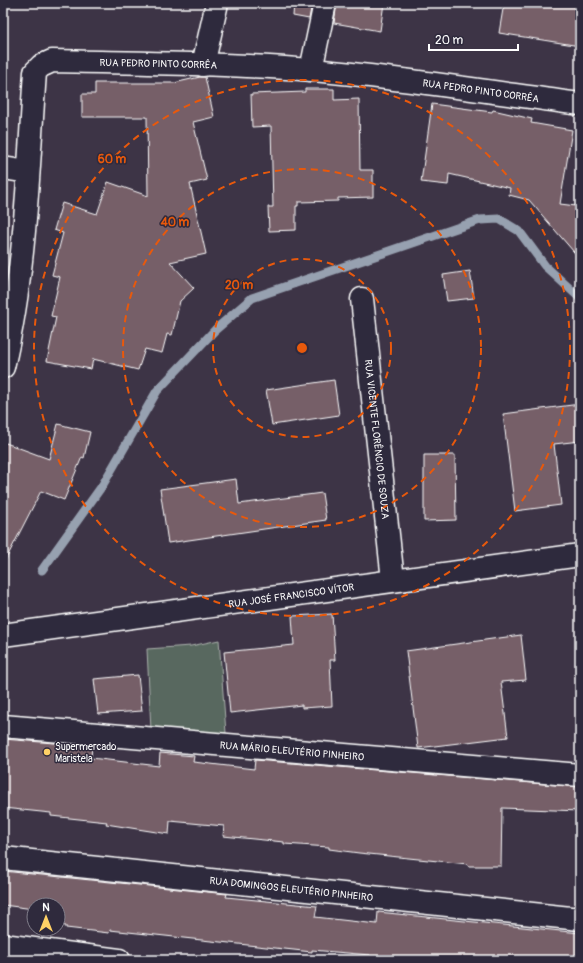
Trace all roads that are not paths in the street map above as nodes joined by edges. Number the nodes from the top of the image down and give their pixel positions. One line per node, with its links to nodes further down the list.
1 (217, 3): 3 (street)
2 (324, 3): 4 (street)
3 (203, 65): 4 (street, RUA PEDRO PINTO CORRÊA); 7 (street, RUA PEDRO PINTO CORRÊA)
4 (311, 70): 5 (street, RUA PEDRO PINTO CORRÊA)
5 (580, 104)
6 (3, 168): 7 (street)
7 (28, 172): 9 (street, RUA PEDRO PINTO CORRÊA)
8 (362, 299): 11 (street, RUA VICENTE FLORÊNCIO DE SOUZA)
9 (3, 367)
10 (580, 555): 11 (street, RUA JOSÉ FRANCISCO VÍTOR)
11 (393, 580): 12 (street, RUA JOSÉ FRANCISCO VÍTOR)
12 (3, 635)
13 (3, 726): 14 (street, RUA MÁRIO ELEUTÉRIO PINHEIRO)
14 (580, 775)
15 (3, 858): 16 (street, RUA DOMINGOS ELEUTÉRIO PINHEIRO)
16 (580, 919)
17 (3, 945): 18 (street)
18 (119, 960)

